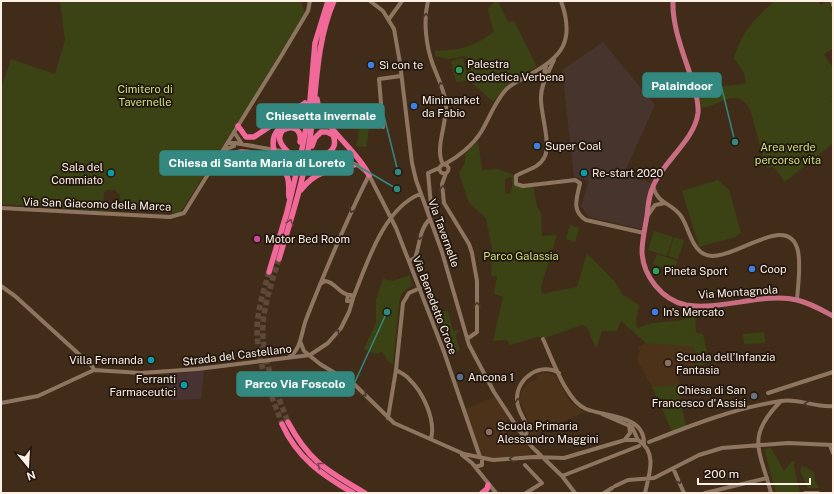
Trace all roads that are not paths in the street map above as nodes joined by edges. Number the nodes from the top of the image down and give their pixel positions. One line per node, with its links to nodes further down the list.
1 (310, 1): 22 (street, Via San Giacomo della Marca)
2 (328, 1): 20 (highway)
3 (334, 1): 16 (highway)
4 (370, 1): 11 (street)
5 (402, 1): 11 (street)
6 (428, 1): 36 (street, one-way to 6)
7 (561, 1): 12 (street)
8 (673, 1): 41 (main road, Via Montagnola)
9 (832, 1): 10 (street)
10 (833, 5)
11 (390, 19): 17 (street, Via Tavernelle)
12 (554, 60): 13 (street); 15 (street)
13 (546, 66): 14 (street); 15 (street); 18 (street)
14 (537, 71): 18 (street); 34 (street)
15 (548, 72): 19 (street)
16 (317, 75): 37 (highway); 40 (highway)
17 (401, 76): 23 (street); 43 (street, Via Tavernelle)
18 (543, 76): 19 (street)
19 (544, 82): 54 (street)
20 (310, 93): 21 (highway); 28 (highway)
21 (305, 104): 22 (highway); 29 (highway)
22 (238, 126): 24 (street, Via San Giacomo della Marca)
23 (383, 127)
24 (234, 132): 25 (street, Via San Giacomo della Marca); 26 (street)
25 (228, 143): 26 (street); 27 (street); 30 (street, Via San Giacomo della Marca)
26 (244, 145): 27 (street); 29 (street)
27 (234, 146): 30 (street)
28 (302, 149): 31 (highway); 46 (highway)
29 (274, 150): 31 (street)
30 (222, 151): 32 (street, Via San Giacomo della Marca)
31 (288, 152): 33 (street)
32 (218, 158): 46 (highway); 47 (street, Via San Giacomo della Marca)
33 (322, 158): 35 (street); 37 (highway)
34 (454, 160): 36 (street); 39 (street)
35 (354, 164): 40 (street); 42 (highway)
36 (444, 164): 38 (street); 39 (street)
37 (305, 166): 42 (highway)
38 (439, 168): 39 (street); 48 (street)
39 (447, 171): 64 (street, one-way to 39)
40 (369, 175): 49 (street, Via Benedetto Croce); 58 (street, one-way to 58)
41 (653, 185): 44 (main road, Via Montagnola); 45 (street)
42 (298, 193): 55 (highway, one-way to 42)
43 (420, 194): 48 (street, Via Tavernelle); 49 (street, Strada del Castellano)
44 (649, 198): 45 (street); 50 (main road, Via Montagnola)
45 (658, 201): 50 (street); 62 (street)
46 (289, 204): 57 (highway)
47 (1, 208)
48 (427, 210): 51 (street, Via Tavernelle)
49 (391, 218): 52 (street, Via Benedetto Croce); 53 (street, Strada del Castellano)
50 (647, 218): 54 (main road, Via Montagnola)
51 (430, 219): 56 (street, one-way to 56); 64 (street, Via Tavernelle)
52 (396, 228): 53 (street); 56 (street, Via Benedetto Croce)
53 (384, 229): 61 (street, Strada del Castellano)
54 (644, 233): 62 (main road, Via Montagnola)
55 (279, 259)
56 (409, 261): 60 (street, Via Benedetto Croce)
57 (269, 272)
58 (320, 284): 61 (street); 66 (street)
59 (1, 286): 69 (street)
60 (420, 288): 70 (street); 89 (street, Via Benedetto Croce)
61 (351, 297): 67 (street, Strada del Castellano, one-way to 61)
62 (797, 300): 63 (main road, Via Montagnola)
63 (833, 316)
64 (467, 339): 81 (street, Via Tavernelle)
65 (543, 339): 72 (street)
66 (300, 341): 67 (street); 68 (street)
67 (310, 355): 68 (street, Strada del Castellano); 78 (street, one-way to 78)
68 (287, 358): 69 (street, Strada del Castellano)
69 (94, 370): 75 (street, Strada del Castellano)
70 (396, 370): 78 (street); 82 (street)
71 (833, 372): 73 (street)
72 (559, 373): 77 (street); 81 (street, one-way to 72)
73 (768, 392)
74 (781, 401): 76 (street, one-way to 74); 85 (street); 87 (street)
75 (1, 403)
76 (833, 406)
77 (600, 413): 79 (street); 80 (street)
78 (388, 418): 82 (street)
79 (629, 425): 83 (street); 84 (street)
80 (638, 428): 84 (street); 86 (street)
81 (524, 437): 94 (street, Via Tavernelle)
82 (431, 439): 90 (street)
83 (624, 440): 84 (street); 94 (street)
84 (638, 440): 86 (street)
85 (649, 442)
86 (641, 445): 98 (street); 100 (street)
87 (758, 445): 88 (street); 97 (street); 99 (street)
88 (832, 445): 91 (street)
89 (475, 446): 92 (street, Via Benedetto Croce); 93 (street, Via Benedetto Croce)
90 (460, 453): 92 (street); 95 (street)
91 (833, 453)
92 (474, 456): 93 (street); 95 (street, Via Benedetto Croce)
93 (481, 457): 94 (street, one-way to 93); 95 (street)
94 (543, 457): 98 (street, Via Tavernelle)
95 (473, 465): 101 (street)
96 (524, 465): 106 (street)
97 (673, 468): 100 (street); 110 (street, one-way to 110)
98 (562, 476): 107 (street, Via Tavernelle)
99 (767, 478): 111 (street); 112 (street)
100 (648, 480): 108 (street); 109 (street)
101 (488, 485): 104 (highway); 105 (street)
102 (351, 492): 103 (highway, one-way to 102)
103 (365, 493)
104 (482, 493)
105 (496, 493)
106 (526, 493)
107 (575, 493)
108 (604, 493)
109 (644, 493)
110 (684, 493)
111 (705, 493)
112 (771, 493)
113 (805, 493): 114 (street)
114 (818, 493)

